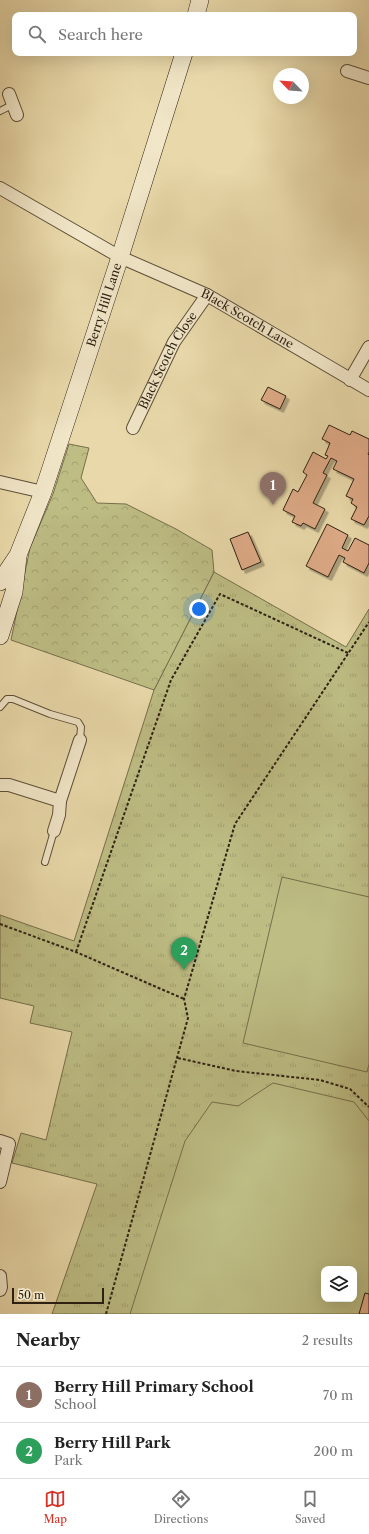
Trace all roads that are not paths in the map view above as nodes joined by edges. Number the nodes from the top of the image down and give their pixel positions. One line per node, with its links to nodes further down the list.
1 (200, 0): 2 (street)
2 (197, 12)
3 (183, 56): 9 (street, Berry Hill Lane)
4 (347, 71): 5 (street)
5 (369, 78)
6 (13, 104): 7 (lane)
7 (0, 111)
8 (0, 188): 9 (street, Black Scotch Lane)
9 (120, 257): 10 (street, Black Scotch Lane); 16 (street, Berry Hill Lane)
10 (207, 295): 12 (street, Black Scotch Lane); 14 (street, Black Scotch Close)
11 (369, 347): 12 (street)
12 (350, 380): 13 (street, Black Scotch Lane)
13 (369, 390)
14 (133, 428)
15 (0, 482): 16 (street)
16 (43, 492): 17 (street, Berry Hill Lane)
17 (18, 555): 18 (street, Berry Hill Lane); 19 (street); 20 (street, Berry Hill Lane)
18 (0, 582)
19 (0, 606)
20 (0, 634)
21 (0, 707): 22 (lane)
22 (80, 740): 24 (street)
23 (0, 785): 24 (street)
24 (60, 801): 25 (street)
25 (54, 831): 26 (lane)
26 (45, 862)
27 (0, 1141): 28 (street)
28 (0, 1182)
29 (0, 1276): 30 (street)
30 (0, 1290)

